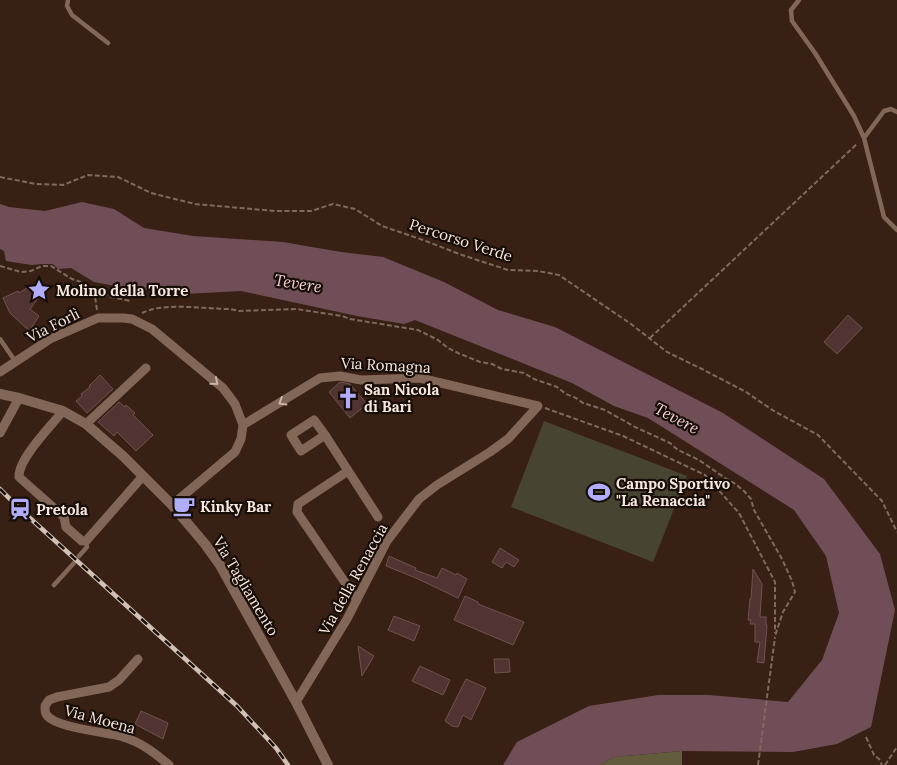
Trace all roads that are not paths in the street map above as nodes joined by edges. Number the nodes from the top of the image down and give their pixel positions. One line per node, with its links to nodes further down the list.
1 (68, 0): 3 (lane)
2 (799, 0): 5 (lane)
3 (108, 43)
4 (897, 112): 5 (lane)
5 (864, 138): 6 (lane)
6 (897, 230)
7 (0, 339): 8 (lane)
8 (15, 361): 10 (street, Via Forlì); 16 (street, Via Forlì, one-way to 16)
9 (146, 368): 15 (street)
10 (0, 372)
11 (0, 394): 12 (street, Via Tagliamento)
12 (19, 398): 14 (street, Via Tagliamento); 17 (street)
13 (538, 406): 16 (street, Via Romagna, one-way to 16); 27 (street, Via della Renaccia)
14 (63, 411): 15 (street, Via Tagliamento); 23 (street)
15 (86, 424): 20 (street, Via Tagliamento)
16 (243, 425): 21 (street)
17 (0, 433)
18 (325, 435): 19 (street)
19 (348, 471): 22 (street); 27 (street)
20 (143, 476): 21 (street, Via Tagliamento); 23 (street)
21 (172, 505): 29 (street, Via Tagliamento)
22 (378, 517)
23 (86, 541): 24 (lane)
24 (80, 556)
25 (74, 563): 26 (lane)
26 (54, 586)
27 (357, 600): 29 (street, Via della Renaccia)
28 (138, 659): 30 (street, Via Moena)
29 (296, 702): 31 (street, Via Tagliamento)
30 (170, 765)
31 (328, 765)

